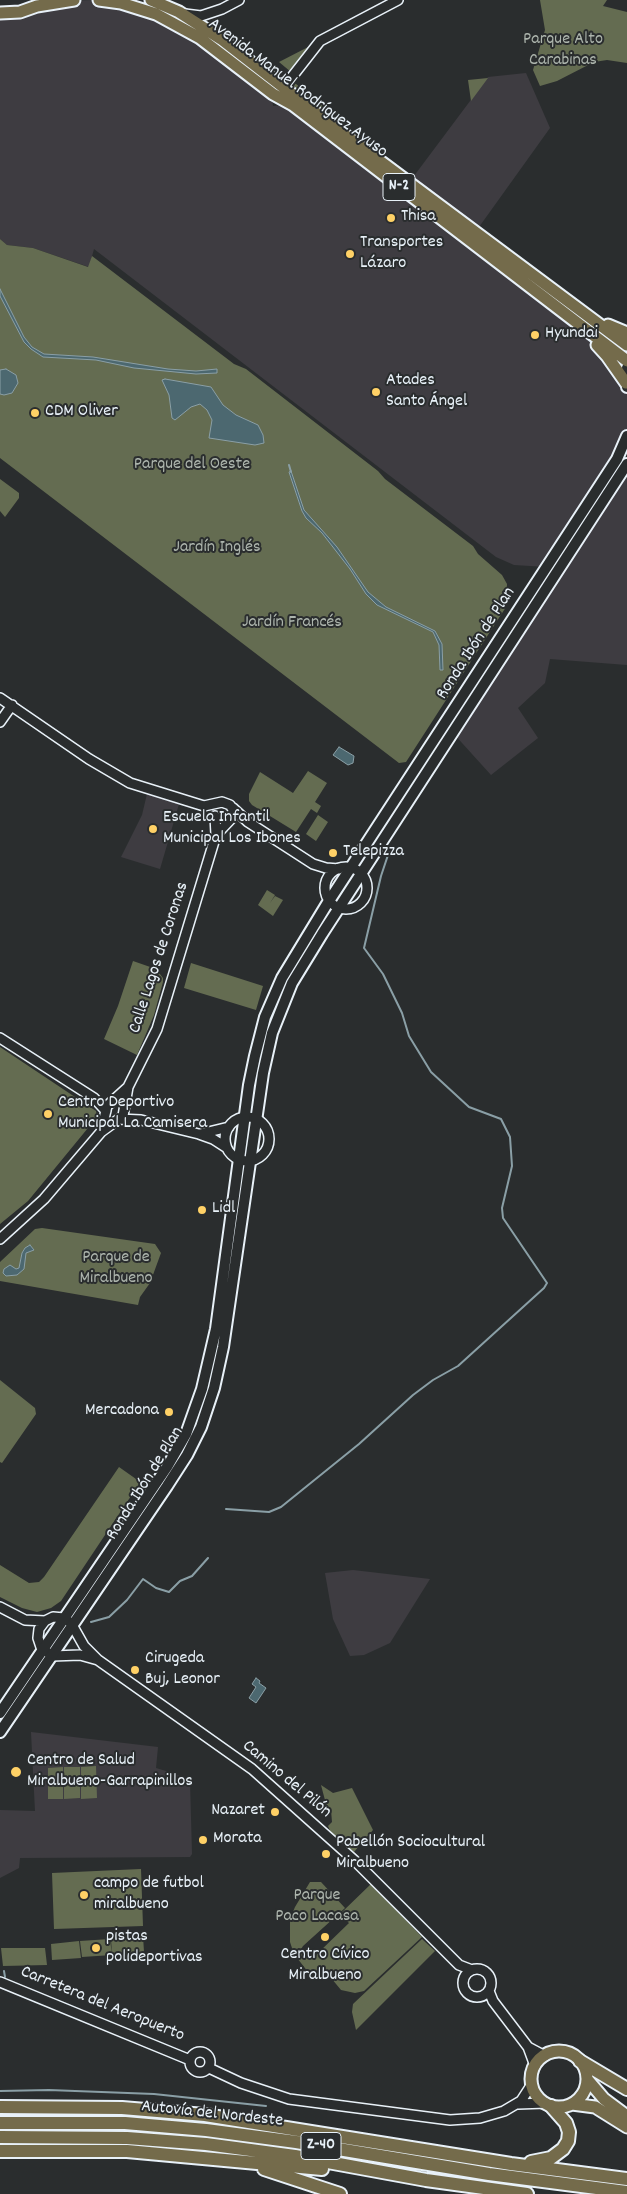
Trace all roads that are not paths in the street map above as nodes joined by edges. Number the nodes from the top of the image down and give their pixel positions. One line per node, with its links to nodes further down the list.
1 (74, 0): 6 (highway)
2 (99, 0): 9 (highway, Avenida Manuel Rodríguez Ayuso / N-2)
3 (152, 0): 7 (highway, Avenida Manuel Rodríguez Ayuso / N-2)
4 (239, 0): 7 (street)
5 (398, 0): 10 (street)
6 (40, 3): 8 (highway)
7 (179, 12): 10 (highway, Avenida Manuel Rodríguez Ayuso / N-2)
8 (0, 13)
9 (214, 48): 10 (highway); 12 (highway, Avenida Manuel Rodríguez Ayuso / N-2)
10 (284, 87): 11 (highway, Avenida Manuel Rodríguez Ayuso / N-2)
11 (590, 318): 13 (highway); 14 (highway, Avenida Manuel Rodríguez Ayuso / N-2)
12 (576, 324): 15 (highway, Avenida Manuel Rodríguez Ayuso); 17 (highway)
13 (627, 333)
14 (627, 345)
15 (627, 361)
16 (627, 368): 17 (main road)
17 (627, 385)
18 (627, 436): 31 (main road, Ronda Ibón de Plan)
19 (627, 464): 33 (main road, Ronda Ibón de Plan)
20 (0, 698): 21 (street)
21 (12, 705): 22 (street); 24 (street)
22 (0, 722)
23 (219, 804): 24 (street); 25 (street); 26 (street)
24 (204, 806): 26 (street)
25 (233, 808): 27 (street); 28 (street)
26 (215, 815): 27 (street); 29 (street, Calle Lagos de Coronas)
27 (229, 821): 28 (street); 29 (street, Calle Lagos de Coronas)
28 (248, 822): 30 (street)
29 (216, 835): 38 (street, Calle Lagos de Coronas)
30 (313, 864): 32 (street); 34 (street)
31 (351, 868): 32 (street); 33 (street); 35 (main road, Ronda Ibón de Plan)
32 (339, 869): 34 (street)
33 (361, 874): 36 (main road, Ronda Ibón de Plan); 36 (street)
34 (326, 887): 35 (street)
35 (330, 900): 36 (street); 42 (main road, Ronda Ibón de Plan)
36 (340, 908): 45 (main road, Ronda Ibón de Plan)
37 (0, 1038): 41 (street)
38 (128, 1087): 39 (street, Calle Lagos de Coronas); 40 (street, Calle Lagos de Coronas)
39 (114, 1100): 40 (street); 41 (street)
40 (125, 1107): 43 (street); 44 (street)
41 (106, 1111): 43 (street); 47 (street)
42 (244, 1118): 45 (street); 46 (street); 50 (main road, Ronda Ibón de Plan)
43 (118, 1119): 44 (street); 47 (street)
44 (141, 1120): 48 (street)
45 (256, 1120): 51 (main road, Ronda Ibón de Plan); 51 (street)
46 (229, 1127): 48 (street); 49 (street)
47 (101, 1132): 52 (street)
48 (200, 1134): 49 (street)
49 (227, 1148): 50 (street)
50 (238, 1160): 51 (street); 54 (main road, Ronda Ibón de Plan)
51 (250, 1161): 57 (main road, Ronda Ibón de Plan)
52 (0, 1239)
53 (0, 1607): 55 (street)
54 (64, 1618): 56 (street); 57 (street, Camino del Pilón); 60 (main road, Ronda Ibón de Plan)
55 (25, 1620): 56 (street); 59 (street)
56 (45, 1621): 59 (street)
57 (73, 1625): 58 (street, Camino del Pilón); 62 (main road, Ronda Ibón de Plan)
58 (78, 1637): 61 (street); 63 (street, Camino del Pilón)
59 (38, 1638): 60 (street)
60 (43, 1650): 62 (street); 64 (main road, Ronda Ibón de Plan)
61 (67, 1655): 62 (street, Camino del Pilón); 63 (street, Camino del Pilón)
62 (52, 1656): 65 (main road, Ronda Ibón de Plan)
63 (98, 1660): 66 (street, Camino del Pilón)
64 (0, 1713)
65 (0, 1732)
66 (459, 1964): 67 (street, Camino del Pilón); 68 (street, Camino del Pilón)
67 (472, 1970): 68 (street); 70 (street)
68 (464, 1977): 70 (street)
69 (0, 1982): 73 (street, Carretera del Aeropuerto)
70 (486, 1994): 71 (street)
71 (528, 2047): 72 (street); 75 (street)
72 (545, 2056): 74 (highway); 75 (highway)
73 (190, 2060): 76 (street, Carretera del Aeropuerto); 76 (street, Carretera del Aeropuerto)
74 (580, 2061): 77 (highway); 79 (highway)
75 (535, 2066): 78 (highway)
76 (209, 2068): 80 (street, Carretera del Aeropuerto)
77 (587, 2079): 81 (highway); 85 (highway)
78 (532, 2084): 80 (street, Carretera del Aeropuerto); 82 (highway)
79 (627, 2090)
80 (517, 2104): 82 (street, Carretera del Aeropuerto)
81 (572, 2104): 82 (highway); 85 (highway)
82 (549, 2105): 88 (highway)
83 (0, 2107): 88 (highway)
84 (0, 2123): 92 (highway, Autovía del Nordeste / Z-40)
85 (626, 2123)
86 (0, 2137): 91 (highway, Autovía del Nordeste / Z-40)
87 (0, 2151): 89 (highway)
88 (500, 2161): 90 (highway)
89 (232, 2162): 91 (highway); 93 (highway)
90 (627, 2179)
91 (426, 2180): 94 (highway, Autovía del Nordeste / Z-40)
92 (627, 2192)
93 (340, 2194)
94 (527, 2194)

